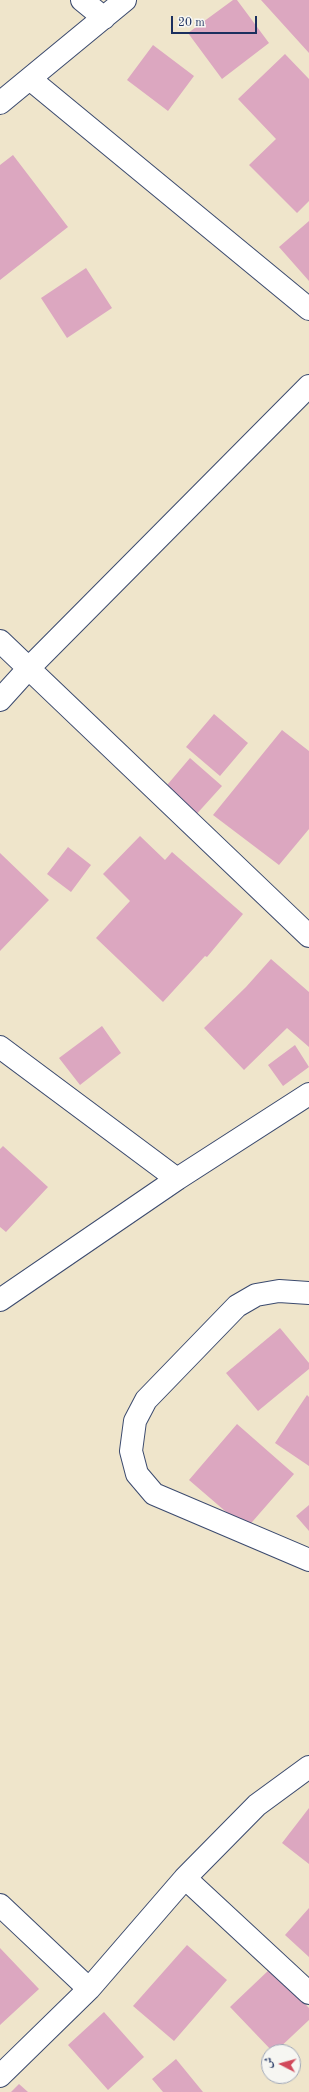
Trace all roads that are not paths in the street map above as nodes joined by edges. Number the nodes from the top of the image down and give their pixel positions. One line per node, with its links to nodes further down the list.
1 (82, 0): 3 (street)
2 (125, 0): 3 (street)
3 (104, 18): 4 (street)
4 (30, 79): 5 (street); 6 (street)
5 (0, 103)
6 (309, 309)
7 (309, 386): 9 (street)
8 (0, 641): 9 (street)
9 (28, 670): 10 (street); 11 (street)
10 (0, 700)
11 (309, 936)
12 (0, 1046): 14 (street)
13 (309, 1094): 14 (street)
14 (177, 1179): 16 (street)
15 (309, 1293): 17 (street)
16 (0, 1300)
17 (309, 1560)
18 (309, 1767): 19 (street)
19 (185, 1878): 21 (street); 22 (street)
20 (0, 1904): 21 (street)
21 (89, 1989): 23 (street)
22 (309, 1993)
23 (0, 2076)

